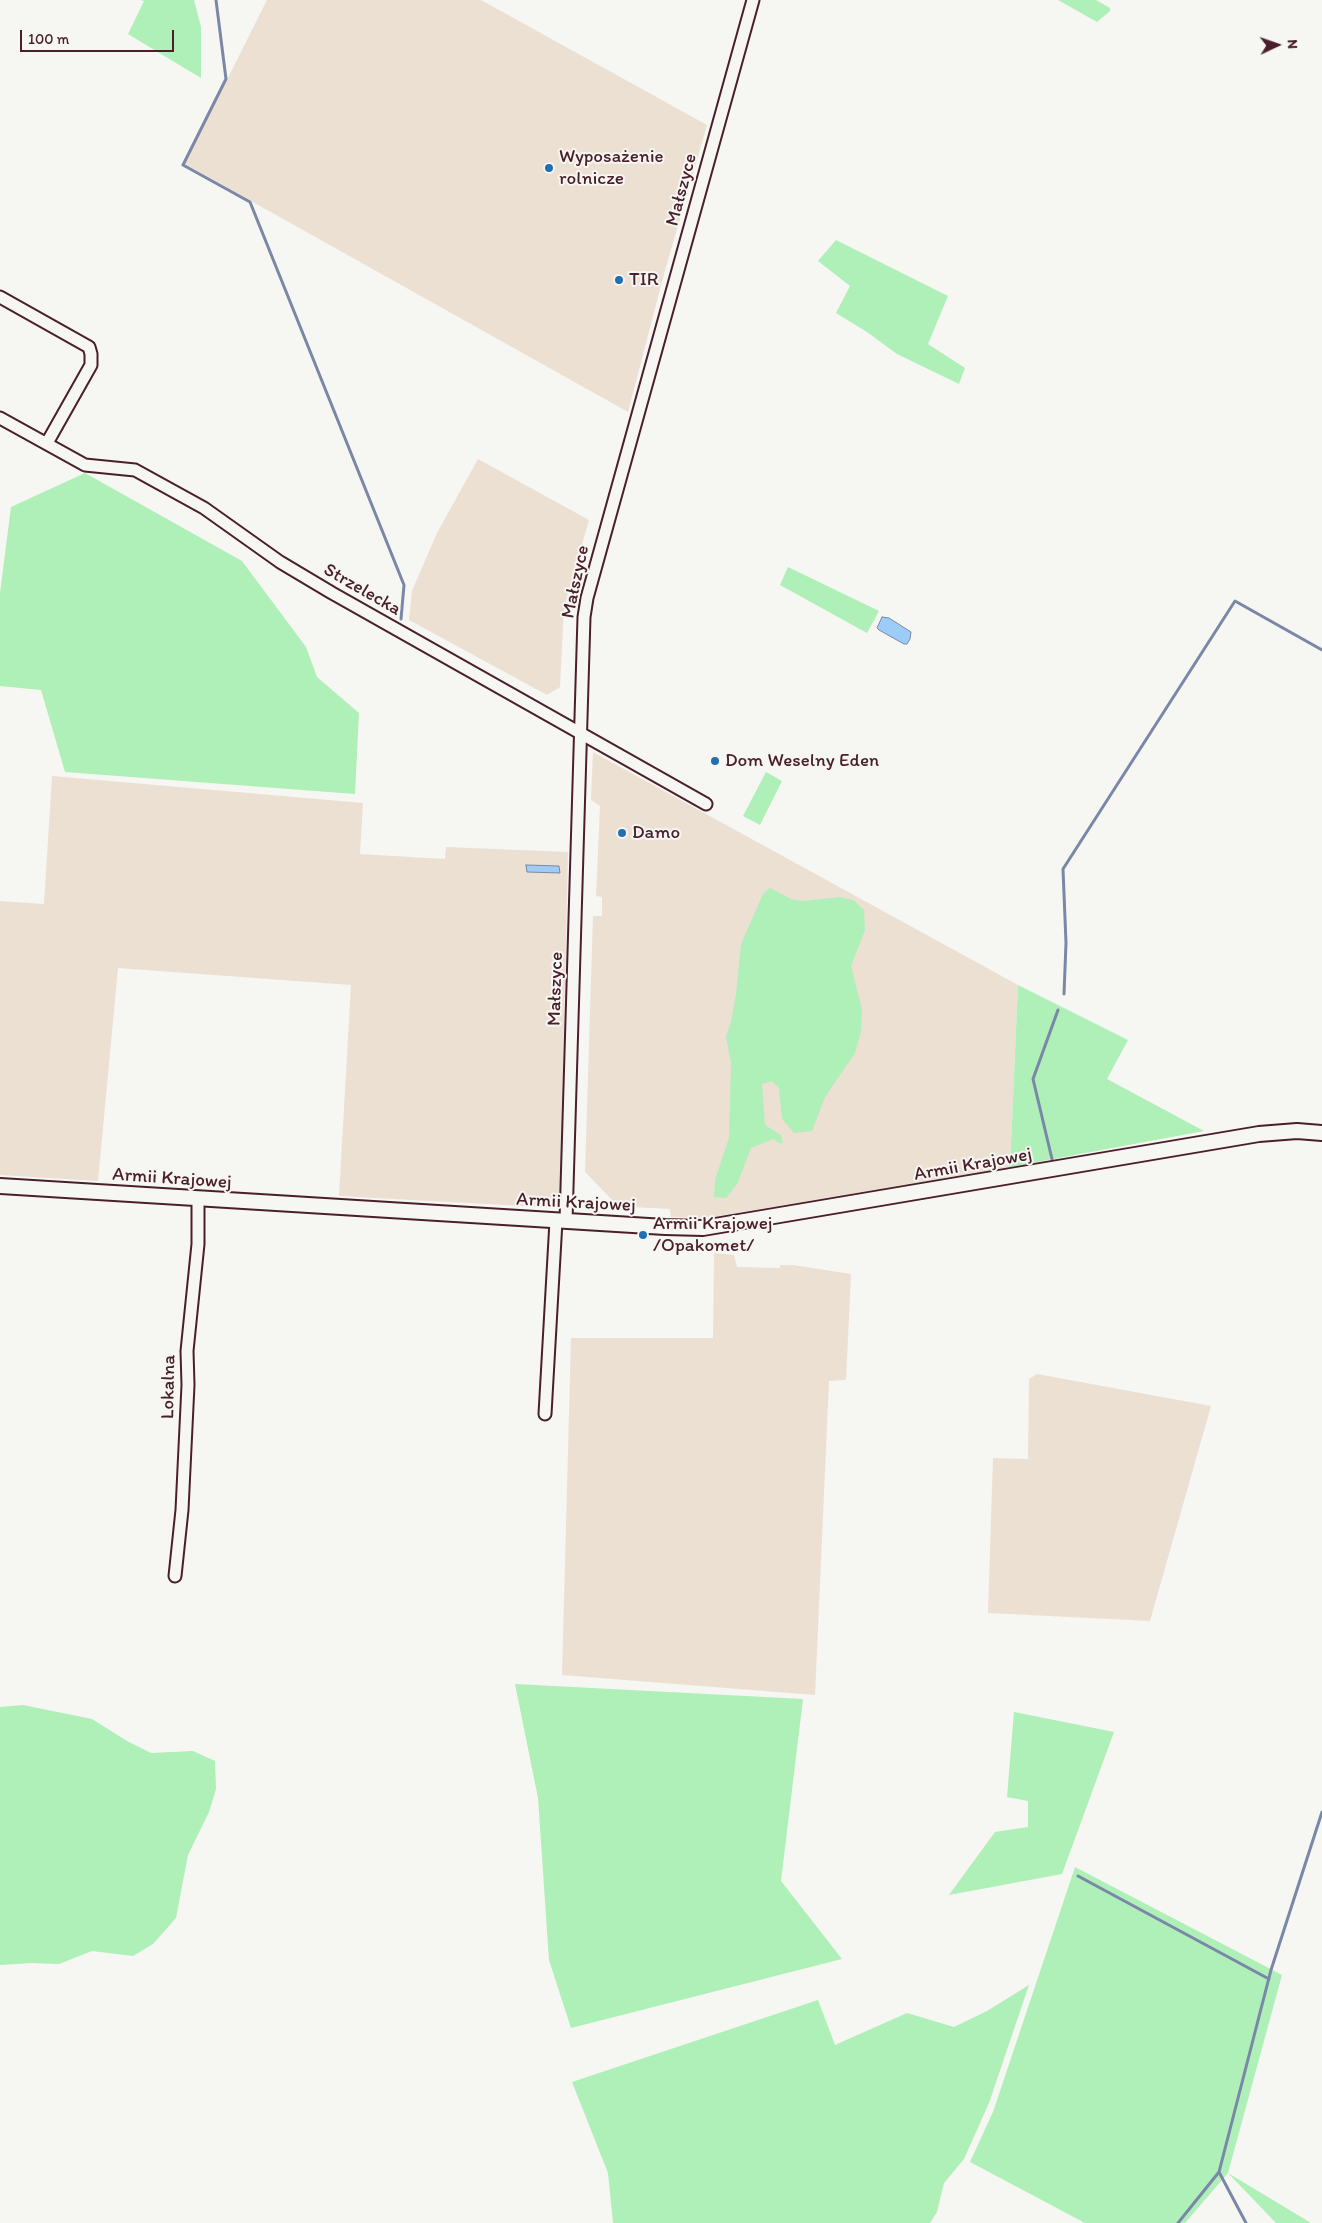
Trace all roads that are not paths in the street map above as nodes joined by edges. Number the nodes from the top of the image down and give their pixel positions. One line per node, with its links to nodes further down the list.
1 (753, 0): 5 (street, Małszyce)
2 (0, 297): 4 (street)
3 (0, 418): 4 (street, Strzelecka)
4 (47, 443): 5 (street, Strzelecka)
5 (580, 734): 6 (street, Strzelecka); 10 (street, Małszyce)
6 (706, 804)
7 (1322, 1133): 10 (street, Armii Krajowej)
8 (0, 1186): 9 (street, Armii Krajowej)
9 (198, 1199): 10 (street, Armii Krajowej); 12 (street, Lokalna)
10 (561, 1221): 11 (street, Małszyce)
11 (545, 1414)
12 (175, 1576)

